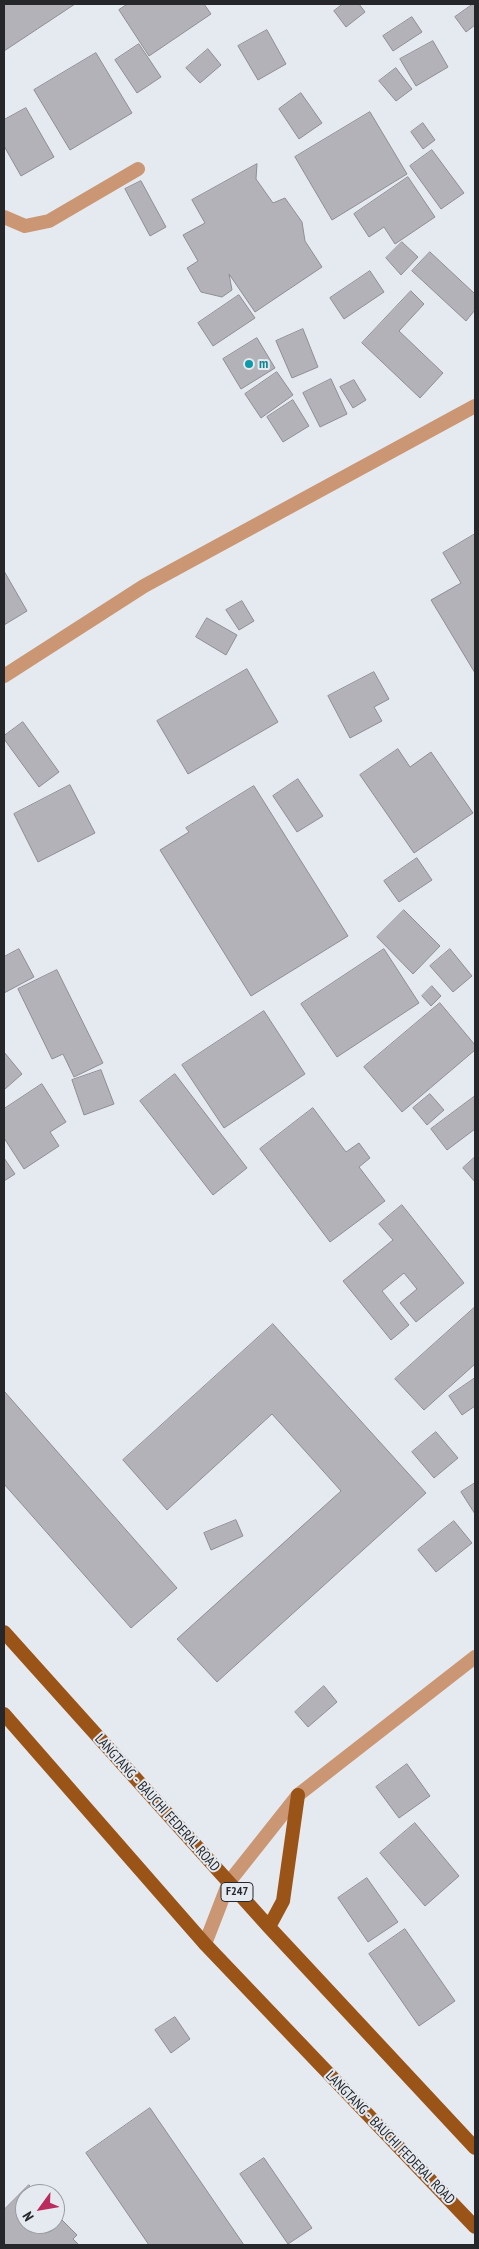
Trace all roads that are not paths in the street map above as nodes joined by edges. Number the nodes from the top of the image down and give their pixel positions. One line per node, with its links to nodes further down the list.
1 (138, 169): 2 (street)
2 (4, 217)
3 (475, 406): 4 (street)
4 (4, 676)
5 (4, 1632): 9 (main road, LANGTANG - BAUCHI FEDERAL ROAD / F247)
6 (475, 1657): 8 (street)
7 (4, 1714): 11 (main road, LANGTANG - BAUCHI FEDERAL ROAD)
8 (298, 1794): 9 (street); 10 (main road)
9 (229, 1882): 10 (main road, LANGTANG - BAUCHI FEDERAL ROAD / F247); 11 (street)
10 (269, 1927): 12 (main road, LANGTANG - BAUCHI FEDERAL ROAD / F247)
11 (205, 1944): 13 (main road, LANGTANG - BAUCHI FEDERAL ROAD)
12 (475, 2148)
13 (475, 2227)

